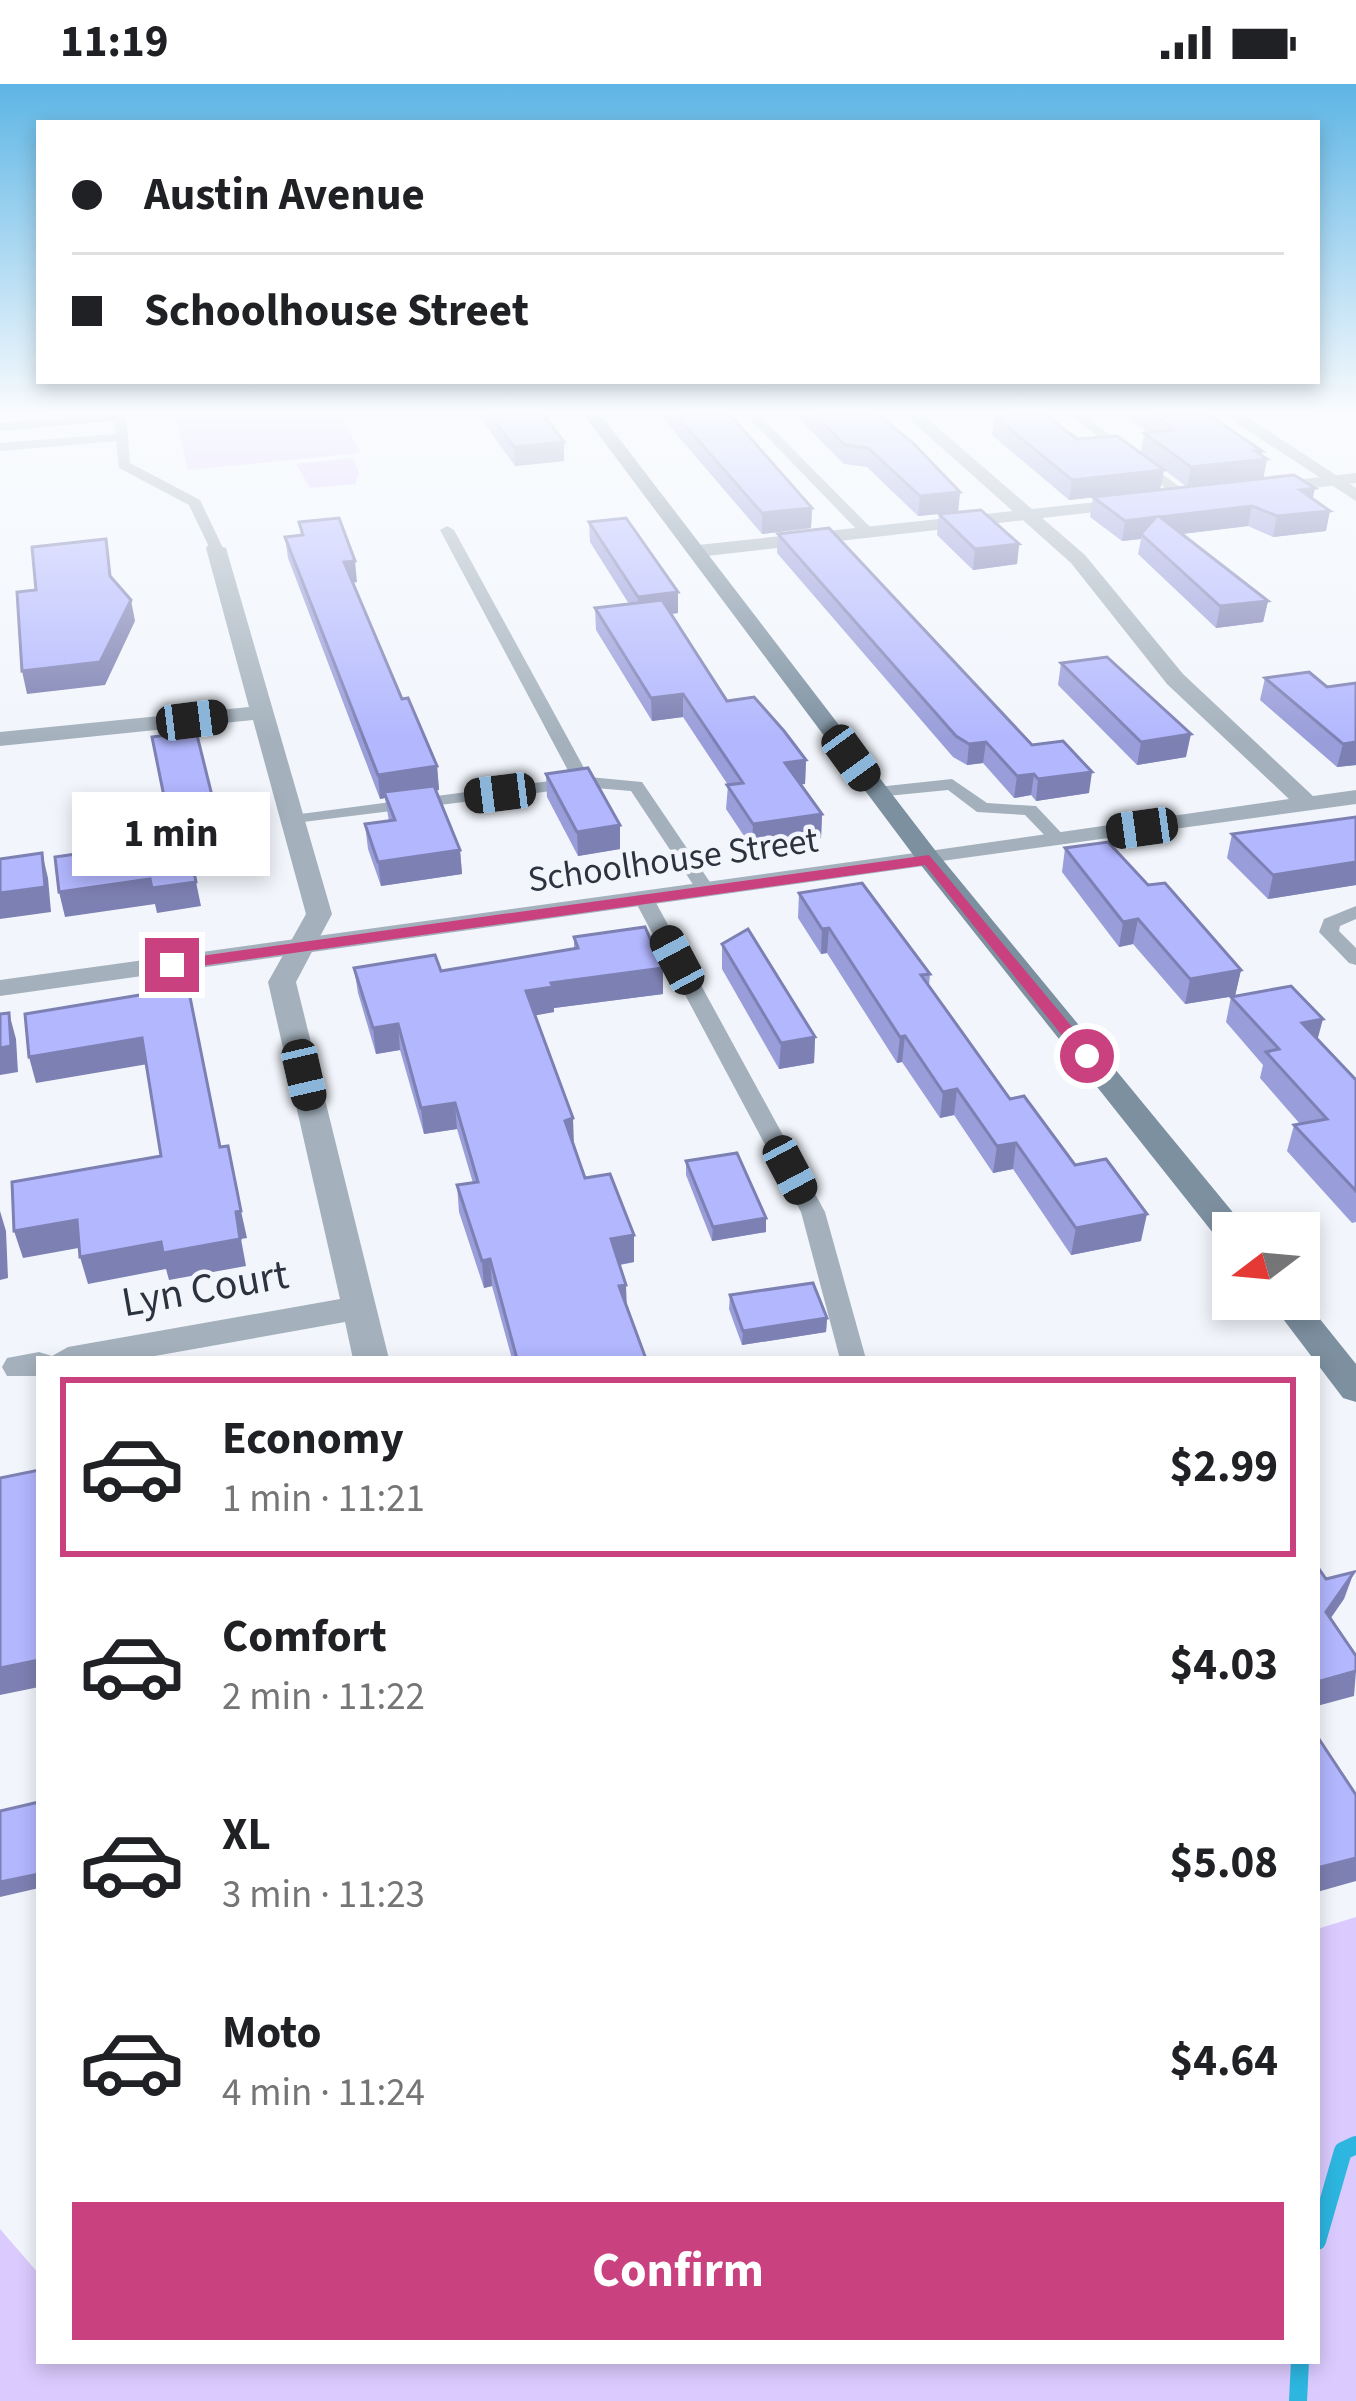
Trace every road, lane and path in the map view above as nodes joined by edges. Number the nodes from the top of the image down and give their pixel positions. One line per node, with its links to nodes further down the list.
1 (204, 523): 8 (lane)
2 (676, 523): 9 (main road)
3 (858, 523): 7 (lane)
4 (951, 523): 7 (street)
5 (1038, 523): 15 (street)
6 (447, 530): 12 (lane)
7 (868, 533): 9 (street)
8 (216, 548): 10 (street)
9 (698, 551): 13 (main road)
10 (263, 712): 11 (street); 16 (street)
11 (0, 740)
12 (583, 782): 16 (lane); 19 (lane)
13 (877, 792): 17 (lane); 18 (main road)
14 (1356, 797): 15 (street, Schoolhouse Street)
15 (1308, 804): 17 (street, Schoolhouse Street)
16 (293, 820): 22 (street)
17 (1059, 840): 18 (street, Schoolhouse Street)
18 (929, 860): 19 (street, Schoolhouse Street); 25 (main road)
19 (707, 891): 20 (street, Schoolhouse Street)
20 (645, 901): 22 (street, Schoolhouse Street); 30 (lane)
21 (1356, 912): 23 (lane)
22 (301, 948): 24 (street, Schoolhouse Street); 26 (street)
23 (1356, 959)
24 (0, 988)
25 (1215, 1212)
26 (358, 1308): 28 (street, Lyn Court); 29 (street)
27 (1302, 1320): 31 (main road)
28 (85, 1356)
29 (370, 1356)
30 (852, 1356)
31 (1356, 1389)

